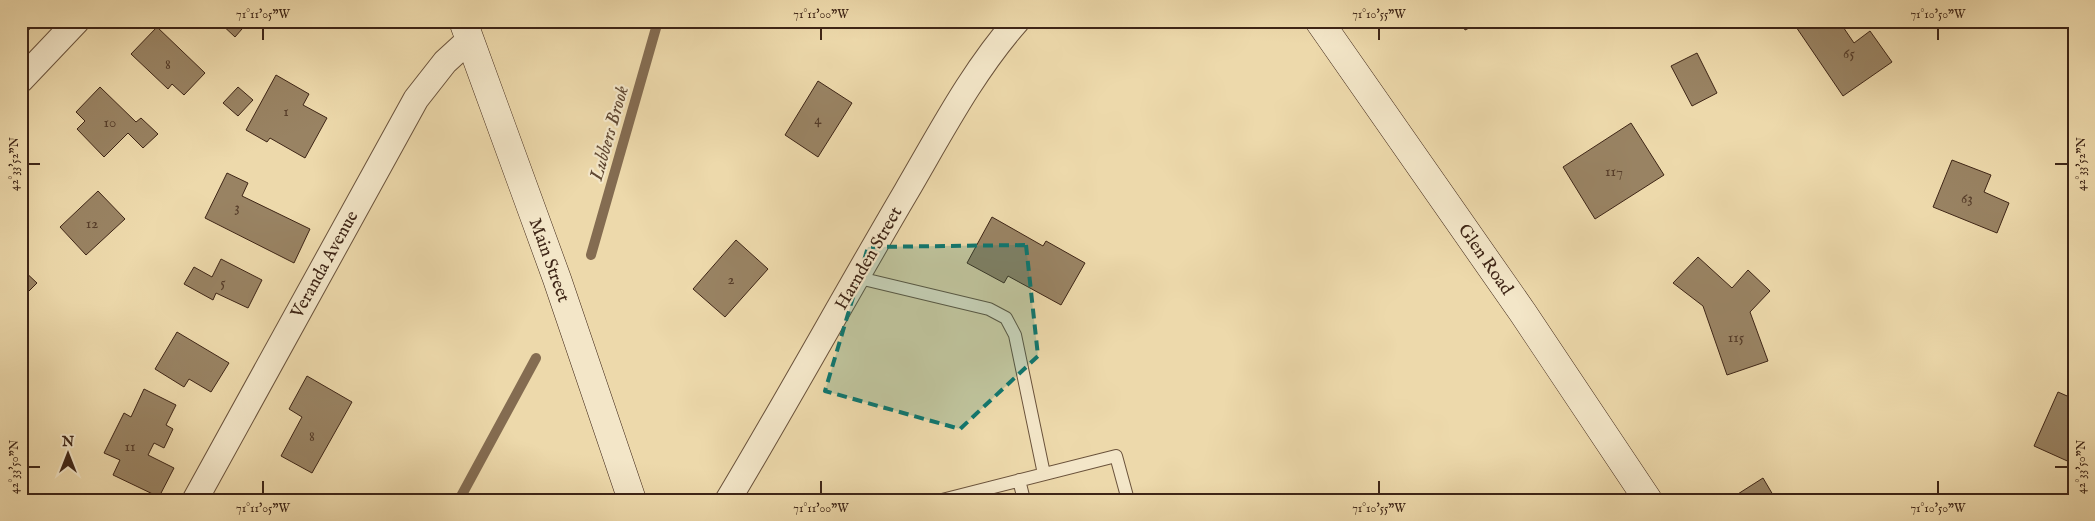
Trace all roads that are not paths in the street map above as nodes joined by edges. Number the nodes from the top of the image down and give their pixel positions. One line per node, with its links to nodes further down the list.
1 (77, 21): 5 (street)
2 (1017, 21): 6 (street, Harnden Street)
3 (1318, 21): 15 (street, Glen Road)
4 (466, 31): 9 (street, Veranda Avenue); 10 (street, Main Street)
5 (21, 80)
6 (855, 277): 7 (lane); 11 (street, Harnden Street)
7 (1044, 474): 8 (lane); 14 (lane)
8 (1019, 480): 12 (lane); 13 (lane)
9 (195, 500)
10 (632, 500)
11 (728, 500)
12 (942, 500)
13 (1024, 500)
14 (1128, 500)
15 (1648, 500)

